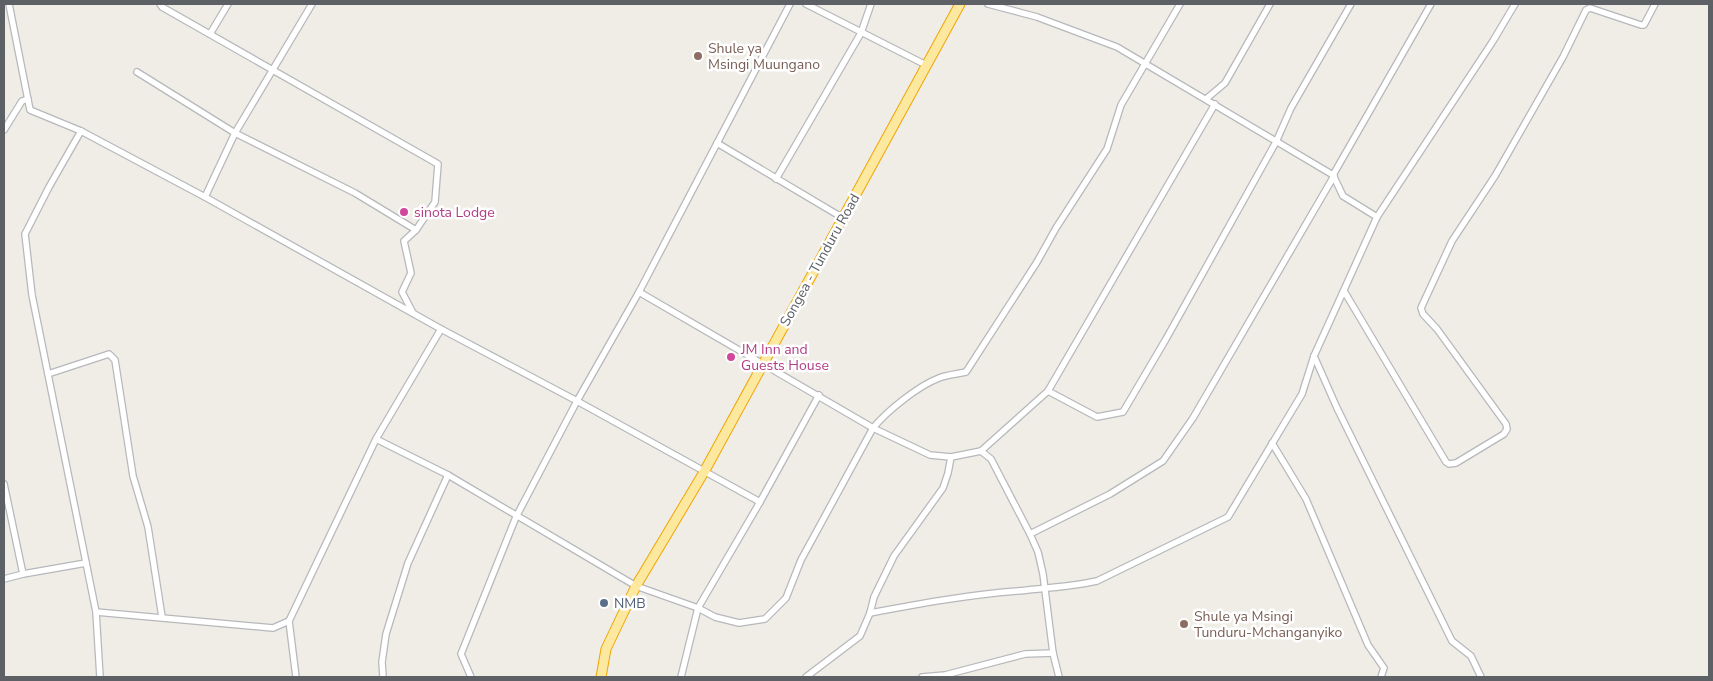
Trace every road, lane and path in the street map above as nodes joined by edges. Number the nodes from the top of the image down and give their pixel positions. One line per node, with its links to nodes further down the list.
1 (9, 4): 22 (street)
2 (160, 4): 17 (street)
3 (228, 4): 17 (street)
4 (313, 4): 20 (street)
5 (790, 4): 29 (street)
6 (806, 4): 16 (street)
7 (872, 4): 16 (street)
8 (960, 4): 19 (highway, Songea - Tunduru Road)
9 (988, 4): 18 (street)
10 (1180, 4): 18 (street)
11 (1270, 4): 23 (street)
12 (1351, 4): 28 (street)
13 (1431, 4): 30 (street)
14 (1515, 4): 33 (street)
15 (1655, 4): 36 (street)
16 (861, 33): 19 (street); 31 (street)
17 (210, 34): 20 (street)
18 (1146, 64): 23 (street); 46 (street)
19 (926, 65): 34 (highway, Songea - Tunduru Road)
20 (272, 70): 27 (street); 35 (street)
21 (136, 72): 27 (street)
22 (28, 99): 25 (street); 26 (street)
23 (1206, 99): 24 (street)
24 (1215, 104): 28 (street); 43 (street)
25 (4, 130)
26 (81, 131): 32 (street); 42 (street)
27 (235, 133): 32 (street); 35 (street)
28 (1276, 142): 30 (street); 43 (street)
29 (717, 144): 31 (street); 37 (street)
30 (1333, 176): 33 (street); 57 (street)
31 (776, 179): 34 (street)
32 (205, 198): 38 (street)
33 (1377, 217): 36 (street)
34 (843, 218): 41 (highway, Songea - Tunduru Road)
35 (416, 230): 38 (street)
36 (1344, 291): 40 (street)
37 (639, 292): 41 (street); 45 (street)
38 (413, 313): 39 (street)
39 (441, 329): 45 (street); 47 (street)
40 (1314, 356): 48 (street); 79 (street)
41 (763, 364): 44 (street); 51 (highway, Songea - Tunduru Road)
42 (48, 374): 58 (street); 66 (street)
43 (1048, 391): 49 (street)
44 (819, 395): 46 (street); 55 (street)
45 (577, 401): 51 (street); 56 (street)
46 (873, 428): 50 (street); 63 (street)
47 (376, 439): 52 (street); 67 (street)
48 (1272, 443): 62 (street); 78 (street)
49 (981, 451): 50 (street); 57 (street)
50 (952, 457): 65 (street)
51 (704, 472): 55 (street); 61 (highway, Songea - Tunduru Road)
52 (448, 475): 56 (street); 71 (street)
53 (4, 484): 54 (street)
54 (5, 502): 59 (street)
55 (760, 502): 63 (street)
56 (516, 517): 61 (street); 72 (street)
57 (1030, 534): 62 (street)
58 (86, 563): 59 (street); 64 (street)
59 (23, 574): 60 (street)
60 (4, 579)
61 (636, 586): 63 (street); 73 (highway, Songea - Tunduru Road)
62 (1044, 590): 65 (street); 68 (street)
63 (698, 608): 74 (street)
64 (96, 612): 66 (street); 69 (street)
65 (870, 613): 75 (street)
66 (162, 617): 67 (street)
67 (289, 621): 70 (street)
68 (1053, 653): 76 (street); 77 (street)
69 (100, 677)
70 (296, 677)
71 (384, 677)
72 (471, 677)
73 (601, 677)
74 (681, 677)
75 (806, 677)
76 (922, 677)
77 (1059, 677)
78 (1381, 677)
79 (1482, 677)

